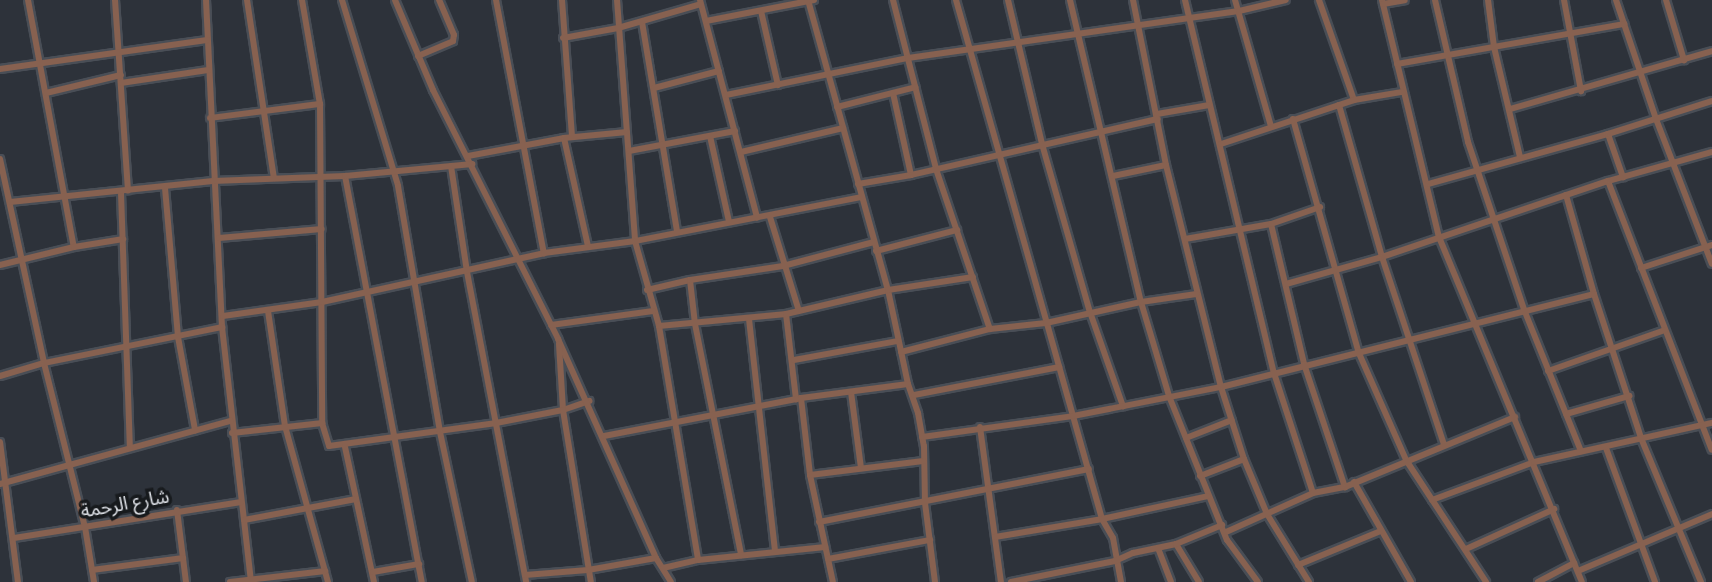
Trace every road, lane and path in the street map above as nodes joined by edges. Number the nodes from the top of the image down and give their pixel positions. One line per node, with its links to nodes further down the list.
1 (28, 0): 53 (street)
2 (115, 0): 48 (street)
3 (205, 0): 43 (street)
4 (247, 0): 76 (street)
5 (302, 0): 71 (street)
6 (342, 0): 106 (street)
7 (395, 0): 50 (street)
8 (439, 0): 50 (street)
9 (496, 0): 91 (street)
10 (562, 0): 42 (street)
11 (617, 0): 39 (street)
12 (810, 0): 30 (street); 59 (street)
13 (893, 0): 51 (street)
14 (956, 0): 46 (street)
15 (1008, 0): 44 (street)
16 (1070, 0): 40 (street)
17 (1133, 0): 38 (street)
18 (1185, 0): 34 (street)
19 (1235, 0): 33 (street)
20 (1286, 0): 31 (street)
21 (1319, 0): 69 (street)
22 (1405, 0): 29 (street)
23 (1435, 0): 49 (street)
24 (1488, 0): 45 (street)
25 (1564, 0): 41 (street)
26 (1616, 0): 37 (street)
27 (1666, 0): 52 (street)
28 (701, 2): 35 (street); 36 (street)
29 (1383, 2): 54 (street)
30 (780, 3): 32 (street)
31 (1258, 3): 33 (street)
32 (761, 11): 35 (street); 61 (street)
33 (1239, 12): 34 (street); 81 (street)
34 (1190, 19): 38 (street); 72 (street)
35 (706, 21): 57 (street)
36 (642, 22): 39 (street); 63 (street)
37 (1625, 24): 41 (street); 58 (street)
38 (1138, 26): 40 (street); 77 (street)
39 (618, 28): 42 (street); 85 (street)
40 (1078, 36): 44 (street); 83 (street)
41 (1570, 36): 45 (street); 64 (street)
42 (563, 38): 88 (street)
43 (207, 40): 48 (street); 56 (street)
44 (1018, 44): 46 (street); 89 (street)
45 (1494, 47): 49 (street); 75 (street)
46 (970, 48): 51 (street); 97 (street)
47 (1712, 51): 52 (street)
48 (120, 53): 53 (street); 60 (street)
49 (1446, 55): 54 (street); 105 (street)
50 (418, 56): 96 (street)
51 (908, 58): 59 (street); 62 (street)
52 (1685, 60): 58 (street)
53 (38, 64): 55 (street); 66 (street)
54 (1397, 64): 65 (street)
55 (0, 69)
56 (208, 70): 60 (street); 78 (street)
57 (719, 71): 63 (street); 68 (street)
58 (1641, 71): 64 (street); 80 (street)
59 (827, 73): 61 (street); 74 (street)
60 (121, 79): 66 (street); 119 (street)
61 (778, 85): 68 (street)
62 (916, 87): 67 (street); 104 (street)
63 (654, 88): 92 (street)
64 (1581, 91): 75 (street)
65 (1402, 92): 69 (street); 117 (street)
66 (46, 93): 122 (street)
67 (893, 93): 74 (street); 108 (street)
68 (726, 95): 84 (street)
69 (1354, 100): 73 (street)
70 (1712, 101): 80 (street)
71 (320, 104): 76 (street); 111 (street)
72 (1209, 105): 77 (street); 90 (street)
73 (1339, 105): 79 (street); 145 (street)
74 (837, 107): 82 (street)
75 (1510, 109): 98 (street)
76 (263, 111): 78 (street); 113 (street)
77 (1157, 117): 83 (street); 102 (street)
78 (210, 118): 114 (street)
79 (1293, 119): 81 (street); 124 (street)
80 (1656, 119): 86 (street); 100 (street)
81 (1271, 127): 90 (street)
82 (843, 128): 94 (street); 116 (street)
83 (1102, 130): 89 (street); 110 (street)
84 (735, 131): 87 (street); 94 (street)
85 (627, 132): 88 (street); 93 (street)
86 (1608, 134): 98 (street); 112 (street)
87 (710, 136): 92 (street); 128 (street)
88 (568, 137): 91 (street); 140 (street)
89 (1042, 144): 97 (street); 168 (street)
90 (1221, 144): 133 (street)
91 (523, 145): 96 (street); 144 (street)
92 (663, 145): 93 (street); 132 (street)
93 (629, 151): 138 (street)
94 (741, 152): 126 (street)
95 (1712, 152): 100 (street)
96 (468, 156): 101 (street)
97 (998, 156): 104 (street); 173 (street)
98 (1520, 157): 105 (street)
99 (0, 159): 107 (street)
100 (1673, 162): 112 (street); 141 (street)
101 (471, 164): 103 (street); 147 (street)
102 (1166, 165): 110 (street); 137 (street)
103 (451, 166): 106 (street); 153 (street)
104 (936, 169): 108 (street); 131 (street)
105 (1477, 169): 117 (street); 127 (street)
106 (392, 170): 109 (street); 156 (street)
107 (2, 173): 123 (street)
108 (911, 175): 116 (street)
109 (345, 176): 111 (street); 160 (street)
110 (1113, 176): 164 (street)
111 (321, 177): 113 (street); 130 (street)
112 (1623, 177): 115 (street)
113 (274, 178): 114 (street)
114 (213, 181): 118 (street); 135 (street)
115 (1608, 181): 120 (street); 151 (street)
116 (858, 184): 121 (street)
117 (1428, 184): 134 (street)
118 (165, 188): 119 (street); 181 (street)
119 (125, 192): 122 (street); 136 (street)
120 (1566, 195): 127 (street); 162 (street)
121 (862, 197): 125 (street); 139 (street)
122 (64, 199): 123 (street); 142 (street)
123 (10, 202): 146 (street)
124 (1320, 207): 129 (street); 152 (street)
125 (770, 216): 126 (street); 150 (street)
126 (757, 218): 128 (street)
127 (1494, 218): 134 (street); 169 (street)
128 (729, 222): 132 (street)
129 (1272, 224): 133 (street); 157 (street)
130 (323, 229): 135 (street); 163 (street)
131 (957, 230): 143 (street); 154 (street)
132 (677, 231): 138 (street)
133 (1238, 232): 137 (street); 194 (street)
134 (1439, 237): 145 (street); 177 (street)
135 (219, 238): 171 (street)
136 (123, 239): 142 (street); 185 (street)
137 (1185, 239): 161 (street)
138 (635, 241): 140 (street); 158 (street)
139 (874, 242): 143 (street); 150 (street)
140 (588, 246): 144 (street)
141 (1709, 246): 148 (street); 151 (street)
142 (74, 247): 146 (street)
143 (876, 251): 159 (street)
144 (544, 253): 147 (street)
145 (1381, 257): 152 (street); 184 (street)
146 (22, 260): 149 (street); 190 (street)
147 (519, 260): 153 (street); 174 (street)
148 (1712, 264)
149 (0, 265)
150 (783, 266): 155 (street); 167 (street)
151 (1641, 268): 180 (street)
152 (1333, 269): 157 (street); 187 (street)
153 (467, 272): 156 (street); 215 (street)
154 (973, 277): 159 (street); 179 (street)
155 (690, 280): 158 (street); 175 (street)
156 (414, 283): 160 (street); 221 (street)
157 (1286, 284): 191 (street)
158 (647, 289): 166 (street)
159 (888, 290): 167 (street); 183 (street)
160 (365, 292): 163 (street); 225 (street)
161 (1196, 294): 164 (street); 197 (street)
162 (1594, 294): 169 (street); 186 (street)
163 (321, 302): 165 (street); 214 (street)
164 (1141, 302): 168 (street); 200 (street)
165 (268, 311): 171 (street); 217 (street)
166 (653, 311): 174 (street); 176 (street)
167 (799, 311): 170 (street)
168 (1090, 312): 173 (street); 205 (street)
169 (1525, 312): 177 (street); 193 (street)
170 (786, 314): 172 (street); 189 (street)
171 (223, 316): 178 (street)
172 (749, 319): 175 (street); 204 (street)
173 (1046, 323): 179 (street); 192 (street)
174 (551, 324): 182 (street)
175 (695, 324): 176 (street); 207 (street)
176 (659, 326): 213 (street)
177 (1476, 326): 184 (street); 210 (street)
178 (222, 327): 181 (street); 211 (street)
179 (990, 329): 188 (street)
180 (1665, 330): 186 (street); 218 (street)
181 (178, 337): 185 (street); 220 (street)
182 (558, 339): 203 (street); 206 (street)
183 (898, 341): 188 (street); 189 (street)
184 (1409, 342): 187 (street); 229 (street)
185 (124, 348): 190 (street); 230 (street)
186 (1613, 349): 193 (street); 201 (street)
187 (1358, 351): 191 (street); 236 (street)
188 (901, 352): 196 (street)
189 (794, 360): 202 (street)
190 (44, 363): 195 (street); 239 (street)
191 (1304, 364): 194 (street); 246 (street)
192 (1059, 367): 199 (street); 209 (street)
193 (1548, 371): 208 (street)
194 (1274, 373): 197 (street); 248 (street)
195 (0, 376)
196 (908, 384): 198 (street); 199 (street)
197 (1221, 387): 200 (street); 212 (street)
198 (851, 392): 202 (street); 240 (street)
199 (914, 395): 224 (street)
200 (1169, 396): 205 (street); 226 (street)
201 (1629, 396): 208 (street); 227 (street)
202 (798, 398): 204 (street); 242 (street)
203 (589, 401): 206 (street); 223 (street)
204 (758, 404): 207 (street); 274 (street)
205 (1123, 406): 209 (street)
206 (563, 410): 215 (street); 286 (street)
207 (713, 414): 213 (street); 275 (street)
208 (1566, 414): 234 (street)
209 (1073, 415): 219 (street); 241 (street)
210 (1516, 417): 229 (street); 238 (street)
211 (231, 421): 220 (street); 222 (street)
212 (1232, 421): 226 (street); 235 (street)
213 (675, 422): 223 (street); 279 (street)
214 (322, 423): 217 (street); 231 (street)
215 (496, 423): 221 (street); 292 (street)
216 (1712, 424): 218 (street)
217 (285, 426): 222 (street); 254 (street)
218 (1701, 426): 227 (street); 233 (street)
219 (980, 427): 224 (street); 247 (street)
220 (195, 430): 230 (street)
221 (440, 432): 225 (street); 302 (street)
222 (232, 433): 252 (street)
223 (604, 436): 277 (street)
224 (922, 437): 237 (street)
225 (394, 438): 231 (street); 281 (street)
226 (1186, 438): 243 (street)
227 (1641, 438): 232 (street); 264 (street)
228 (0, 442): 245 (street)
229 (1444, 445): 236 (street)
230 (130, 447): 239 (street)
231 (345, 447): 250 (street)
232 (1606, 448): 234 (street); 270 (street)
233 (1712, 450)
234 (1581, 451): 238 (street)
235 (1244, 459): 243 (street); 257 (street)
236 (1406, 460): 244 (street); 251 (street)
237 (923, 461): 240 (street); 253 (street)
238 (1534, 462): 251 (street); 255 (street)
239 (68, 468): 245 (street); 262 (street)
240 (861, 468): 242 (street)
241 (1089, 468): 247 (street); 259 (street)
242 (810, 475): 261 (street)
243 (1200, 476): 249 (street)
244 (1354, 482): 246 (street); 265 (street)
245 (4, 484): 267 (street)
246 (1345, 487): 248 (street)
247 (987, 489): 253 (street); 266 (street)
248 (1313, 493): 257 (street)
249 (1208, 496): 259 (street); 263 (street)
250 (356, 499): 254 (street); 289 (street)
251 (1432, 499): 273 (street)
252 (241, 502): 256 (street, شارع الرحمة); 260 (street)
253 (925, 503): 261 (street); 268 (street)
254 (308, 509): 260 (street); 287 (street)
255 (1554, 509): 273 (street); 282 (street)
256 (177, 510): 262 (street, شارع الرحمة); 276 (street)
257 (1267, 514): 263 (street); 283 (street)
258 (1712, 514): 264 (street)
259 (1102, 519): 266 (street); 280 (street)
260 (244, 520): 293 (street)
261 (818, 522): 271 (street)
262 (85, 527): 267 (street, شارع الرحمة); 285 (street)
263 (1224, 529): 269 (street); 312 (street)
264 (1679, 530): 270 (street); 318 (street)
265 (1381, 531): 283 (street); 294 (street)
266 (995, 537): 307 (street)
267 (14, 538): 295 (street)
268 (930, 540): 278 (street); 306 (street)
269 (1177, 544): 272 (street); 311 (street)
270 (1640, 546): 288 (street); 317 (street)
271 (825, 547): 274 (street); 278 (street)
272 (1158, 548): 280 (street); 310 (street)
273 (1466, 549): 314 (street)
274 (775, 551): 275 (street)
275 (741, 555): 279 (street)
276 (183, 558): 285 (street); 297 (street)
277 (656, 558): 284 (street); 286 (street)
278 (828, 559): 305 (street)
279 (698, 561): 284 (street)
280 (1115, 561): 290 (street); 309 (street)
281 (419, 564): 289 (street); 301 (street)
282 (1574, 564): 288 (street); 315 (street)
283 (1298, 565): 313 (street)
284 (663, 568): 304 (street)
285 (92, 570): 296 (street)
286 (589, 570): 292 (street); 303 (street)
287 (325, 571): 291 (street); 299 (street)
288 (1578, 571): 316 (street)
289 (373, 572): 300 (street)
290 (1060, 578): 308 (street)
291 (285, 579): 293 (street)
292 (525, 579)
293 (250, 581): 298 (street)
294 (1408, 581)
295 (18, 582)
296 (94, 582)
297 (186, 582)
298 (230, 582)
299 (328, 582)
300 (374, 582)
301 (422, 582)
302 (472, 582)
303 (591, 582)
304 (671, 582)
305 (834, 582)
306 (935, 582)
307 (1001, 582)
308 (1011, 582)
309 (1121, 582)
310 (1171, 582)
311 (1199, 582)
312 (1258, 582)
313 (1309, 582)
314 (1486, 582)
315 (1538, 582)
316 (1582, 582)
317 (1656, 582)
318 (1701, 582)

